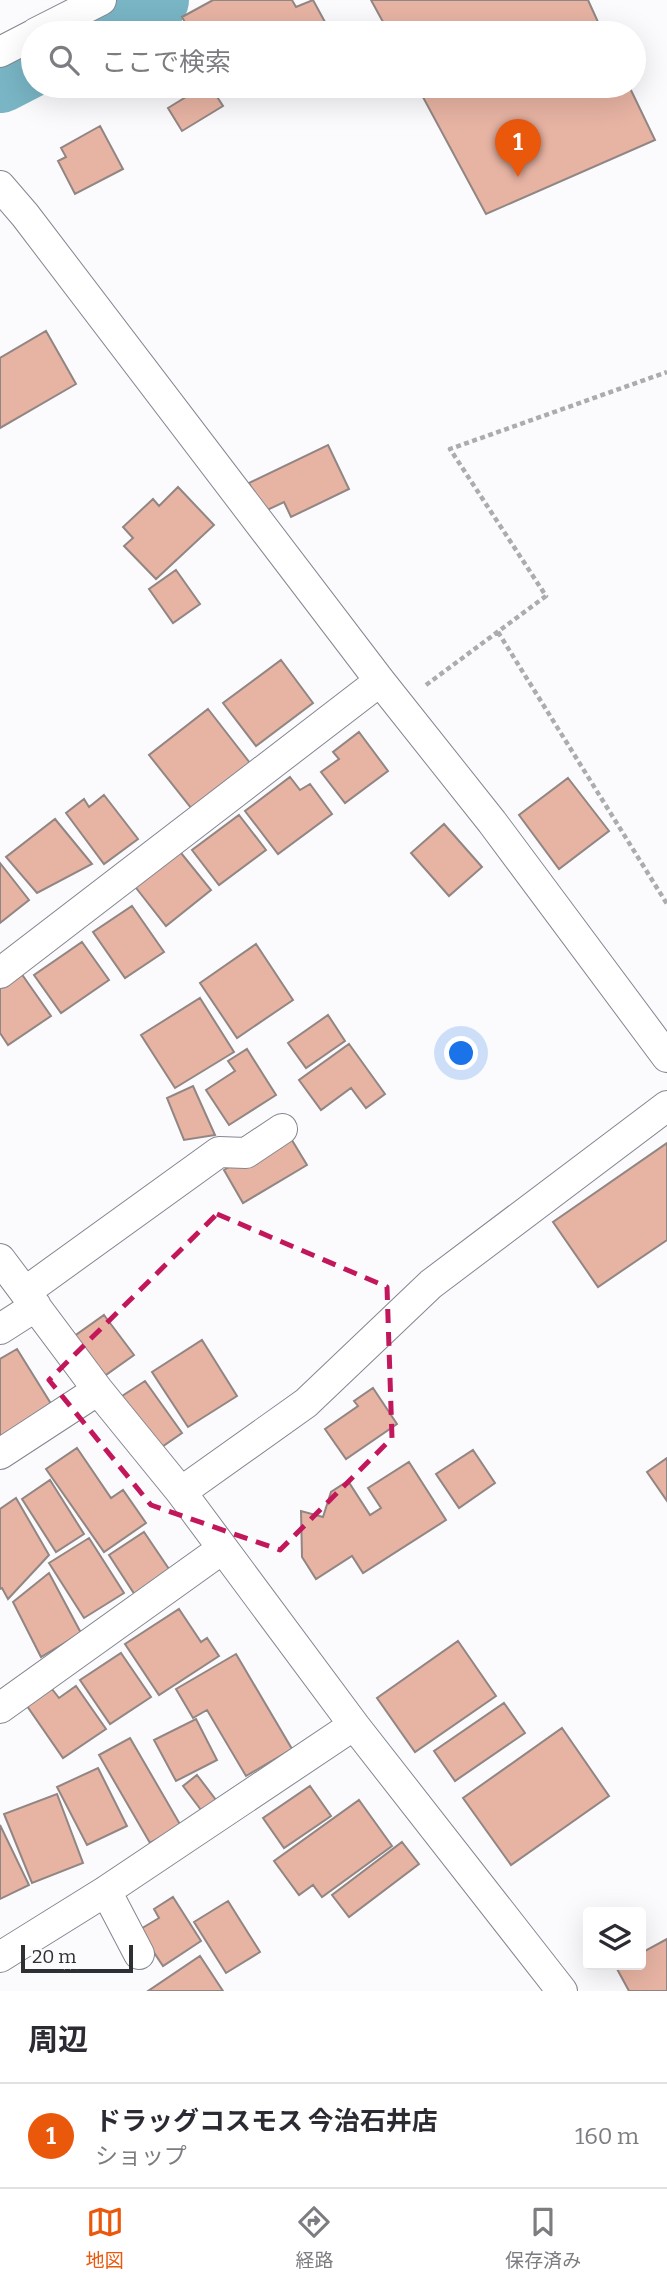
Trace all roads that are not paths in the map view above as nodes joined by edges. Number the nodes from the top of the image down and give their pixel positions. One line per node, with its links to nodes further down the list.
1 (101, 0): 2 (street)
2 (60, 21)
3 (21, 41): 4 (street)
4 (0, 52)
5 (0, 186): 6 (street)
6 (380, 681): 7 (street); 8 (street)
7 (0, 973)
8 (667, 1056)
9 (667, 1106): 16 (street)
10 (282, 1129): 12 (street)
11 (0, 1259): 12 (street)
12 (31, 1299): 13 (street); 14 (street)
13 (0, 1329)
14 (98, 1390): 15 (street); 16 (street)
15 (0, 1454)
16 (181, 1492): 17 (street)
17 (222, 1549): 18 (street); 19 (street)
18 (0, 1708)
19 (354, 1725): 20 (street); 23 (street)
20 (106, 1891): 21 (street); 22 (street)
21 (139, 1954)
22 (0, 1957)
23 (562, 1991)

